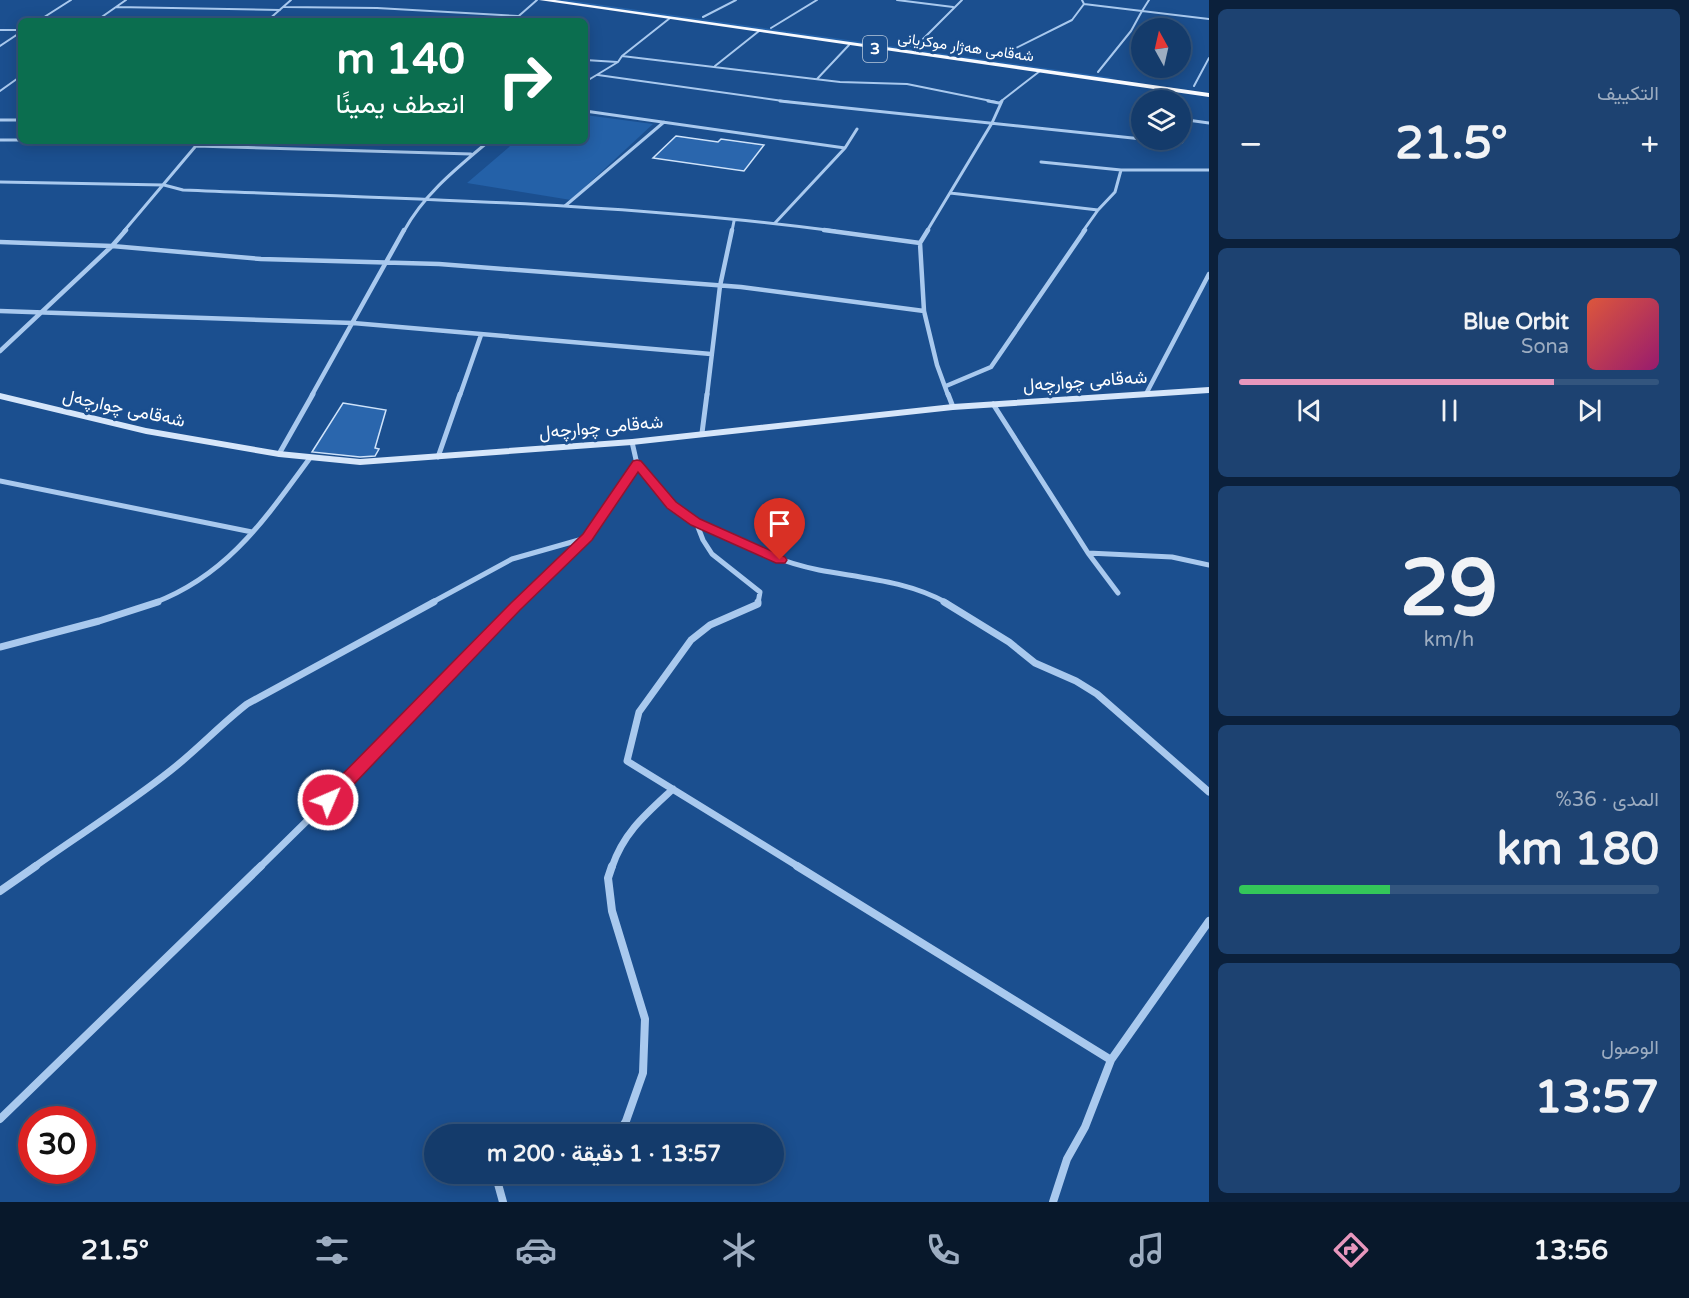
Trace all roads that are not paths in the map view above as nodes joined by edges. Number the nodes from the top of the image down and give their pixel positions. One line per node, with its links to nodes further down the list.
1 (71, 0): 19 (street)
2 (126, 0): 13 (street)
3 (291, 0): 15 (street)
4 (537, 0): 17 (street)
5 (542, 0): 22 (highway, شەقامی ھەژار موکریانی / 3)
6 (586, 0): 18 (highway, شەقامی ھەژار موکریانی / 3)
7 (736, 0): 18 (street)
8 (817, 0): 24 (street)
9 (897, 0): 14 (street)
10 (962, 0): 14 (street)
11 (1149, 0): 16 (street)
12 (1083, 2): 16 (street); 33 (street)
13 (116, 7): 15 (street); 20 (street)
14 (953, 7): 31 (street)
15 (282, 8): 17 (street); 21 (street)
16 (1142, 11): 23 (street); 39 (street)
17 (518, 16)
18 (703, 17): 24 (highway, شەقامی ھەژار موکریانی / 3)
19 (43, 18)
20 (100, 18)
21 (270, 18)
22 (670, 18): 27 (highway, شەقامی ھەژار موکریانی / 3); 32 (street)
23 (1209, 19)
24 (771, 28): 31 (highway, شەقامی ھەژار موکریانی / 3)
25 (0, 30): 26 (street)
26 (18, 31)
27 (759, 31): 29 (highway, شەقامی ھەژار موکریانی / 3); 37 (street)
28 (18, 33): 30 (street)
29 (849, 45): 38 (highway, شەقامی ھەژار موکریانی / 3); 43 (street)
30 (0, 46)
31 (910, 46): 33 (highway, شەقامی ھەژار موکریانی / 3)
32 (622, 56): 36 (street); 37 (street)
33 (998, 57): 39 (highway, شەقامی ھەژار موکریانی / 3)
34 (1209, 57): 48 (street)
35 (588, 60): 36 (street)
36 (618, 62): 40 (street)
37 (715, 66): 43 (street)
38 (1040, 71): 42 (highway, شەقامی ھەژار موکریانی / 3); 52 (street)
39 (1098, 72): 42 (highway, شەقامی ھەژار موکریانی / 3)
40 (598, 75): 44 (street); 59 (street)
41 (18, 78): 45 (street)
42 (1114, 78): 47 (highway, شەقامی ھەژار موکریانی / 3)
43 (817, 79): 52 (street)
44 (588, 80)
45 (10, 84): 46 (street); 49 (street)
46 (18, 84)
47 (1153, 84): 48 (highway, شەقامی ھەژار موکریانی / 3); 51 (highway, شەقامی ھەژار موکریانی / 3)
48 (1194, 86): 50 (highway, شەقامی ھەژار موکریانی / 3)
49 (0, 89)
50 (1209, 89)
51 (1209, 95)
52 (999, 103): 59 (street)
53 (588, 111): 57 (street)
54 (0, 120): 55 (street)
55 (18, 120)
56 (1191, 121): 58 (street)
57 (664, 122): 66 (street); 75 (street)
58 (1209, 123)
59 (990, 125): 61 (street); 73 (street)
60 (857, 129): 66 (street)
61 (1131, 138)
62 (0, 140): 63 (street)
63 (18, 140)
64 (485, 144): 67 (street)
65 (196, 146): 67 (street); 72 (street)
66 (845, 148): 78 (street)
67 (472, 154): 74 (street)
68 (1041, 162): 69 (street)
69 (1121, 170): 70 (street); 76 (street)
70 (1209, 170)
71 (0, 182): 72 (street)
72 (164, 185): 74 (street); 81 (street)
73 (950, 193): 76 (street); 80 (street)
74 (423, 202): 75 (street); 82 (street)
75 (565, 206): 77 (street)
76 (1098, 210): 92 (street)
77 (734, 221): 78 (street); 84 (street)
78 (775, 223): 80 (street)
79 (0, 242): 81 (street)
80 (920, 243): 86 (street)
81 (112, 246): 82 (street); 87 (street)
82 (386, 263): 84 (street); 88 (street)
83 (1209, 274): 94 (street)
84 (720, 286): 86 (street); 91 (street)
85 (0, 311): 87 (street)
86 (924, 311): 92 (street)
87 (41, 313): 88 (street); 90 (street)
88 (353, 323): 89 (street); 100 (street)
89 (481, 335): 91 (street); 101 (street)
90 (0, 351)
91 (711, 354): 98 (street)
92 (946, 386): 97 (street)
93 (1209, 390): 94 (main road, شەقامی چوارچەل)
94 (1146, 394): 96 (main road, شەقامی چوارچەل)
95 (0, 396): 100 (main road, شەقامی چوارچەل)
96 (993, 404): 97 (main road, شەقامی چوارچەل); 108 (street)
97 (953, 406): 98 (main road, شەقامی چوارچەل)
98 (702, 433): 99 (main road, شەقامی چوارچەل)
99 (632, 442): 101 (main road, شەقامی چوارچەل); 103 (street)
100 (279, 454): 102 (main road, شەقامی چوارچەل)
101 (438, 457): 102 (main road, شەقامی چوارچەل)
102 (310, 458): 106 (street)
103 (637, 464): 105 (street); 107 (street)
104 (0, 481): 106 (street)
105 (696, 522): 112 (street); 113 (street)
106 (252, 532): 111 (street)
107 (587, 537): 114 (street); 117 (street)
108 (1088, 553): 109 (street); 110 (street)
109 (1209, 565)
110 (1118, 593)
111 (0, 647)
112 (673, 789): 116 (street); 118 (street)
113 (1209, 792)
114 (0, 891)
115 (1209, 921): 116 (street)
116 (1112, 1060): 121 (street)
117 (0, 1119)
118 (624, 1124)
119 (498, 1184): 120 (street)
120 (503, 1202)
121 (1053, 1202)

